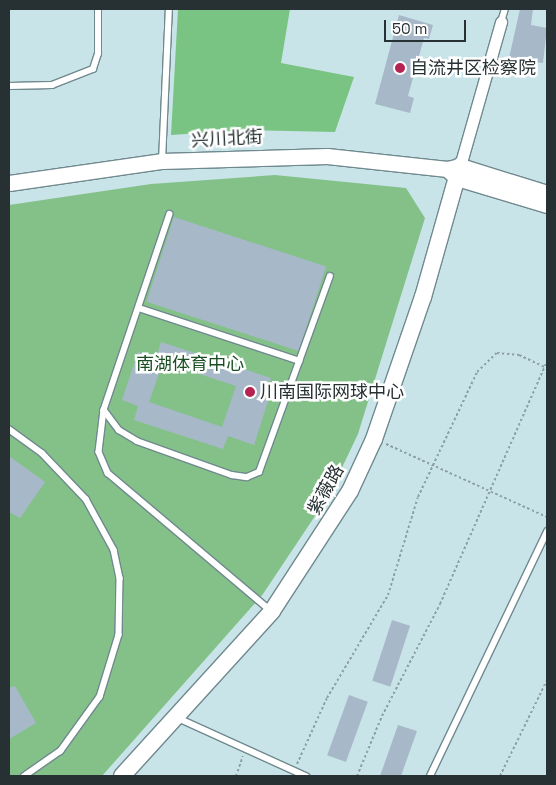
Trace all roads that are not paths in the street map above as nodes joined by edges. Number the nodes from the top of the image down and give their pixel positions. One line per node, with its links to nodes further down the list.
1 (98, 9): 5 (lane)
2 (168, 9): 6 (lane)
3 (505, 9): 4 (lane)
4 (501, 22): 7 (street)
5 (9, 86)
6 (162, 161): 7 (street, 兴川北街); 8 (street, 兴川北街)
7 (455, 171): 9 (street); 10 (street); 18 (main road, 紫薇路)
8 (9, 183)
9 (547, 193)
10 (547, 205)
11 (170, 214): 13 (lane)
12 (330, 276): 14 (lane)
13 (139, 308): 14 (lane); 15 (lane)
14 (300, 361): 15 (lane)
15 (104, 410): 18 (lane)
16 (9, 429): 20 (lane)
17 (547, 532): 23 (lane)
18 (272, 611): 19 (main road, 紫薇路)
19 (177, 718): 21 (main road, 紫薇路); 22 (lane)
20 (25, 776)
21 (122, 776)
22 (306, 776)
23 (430, 776)

